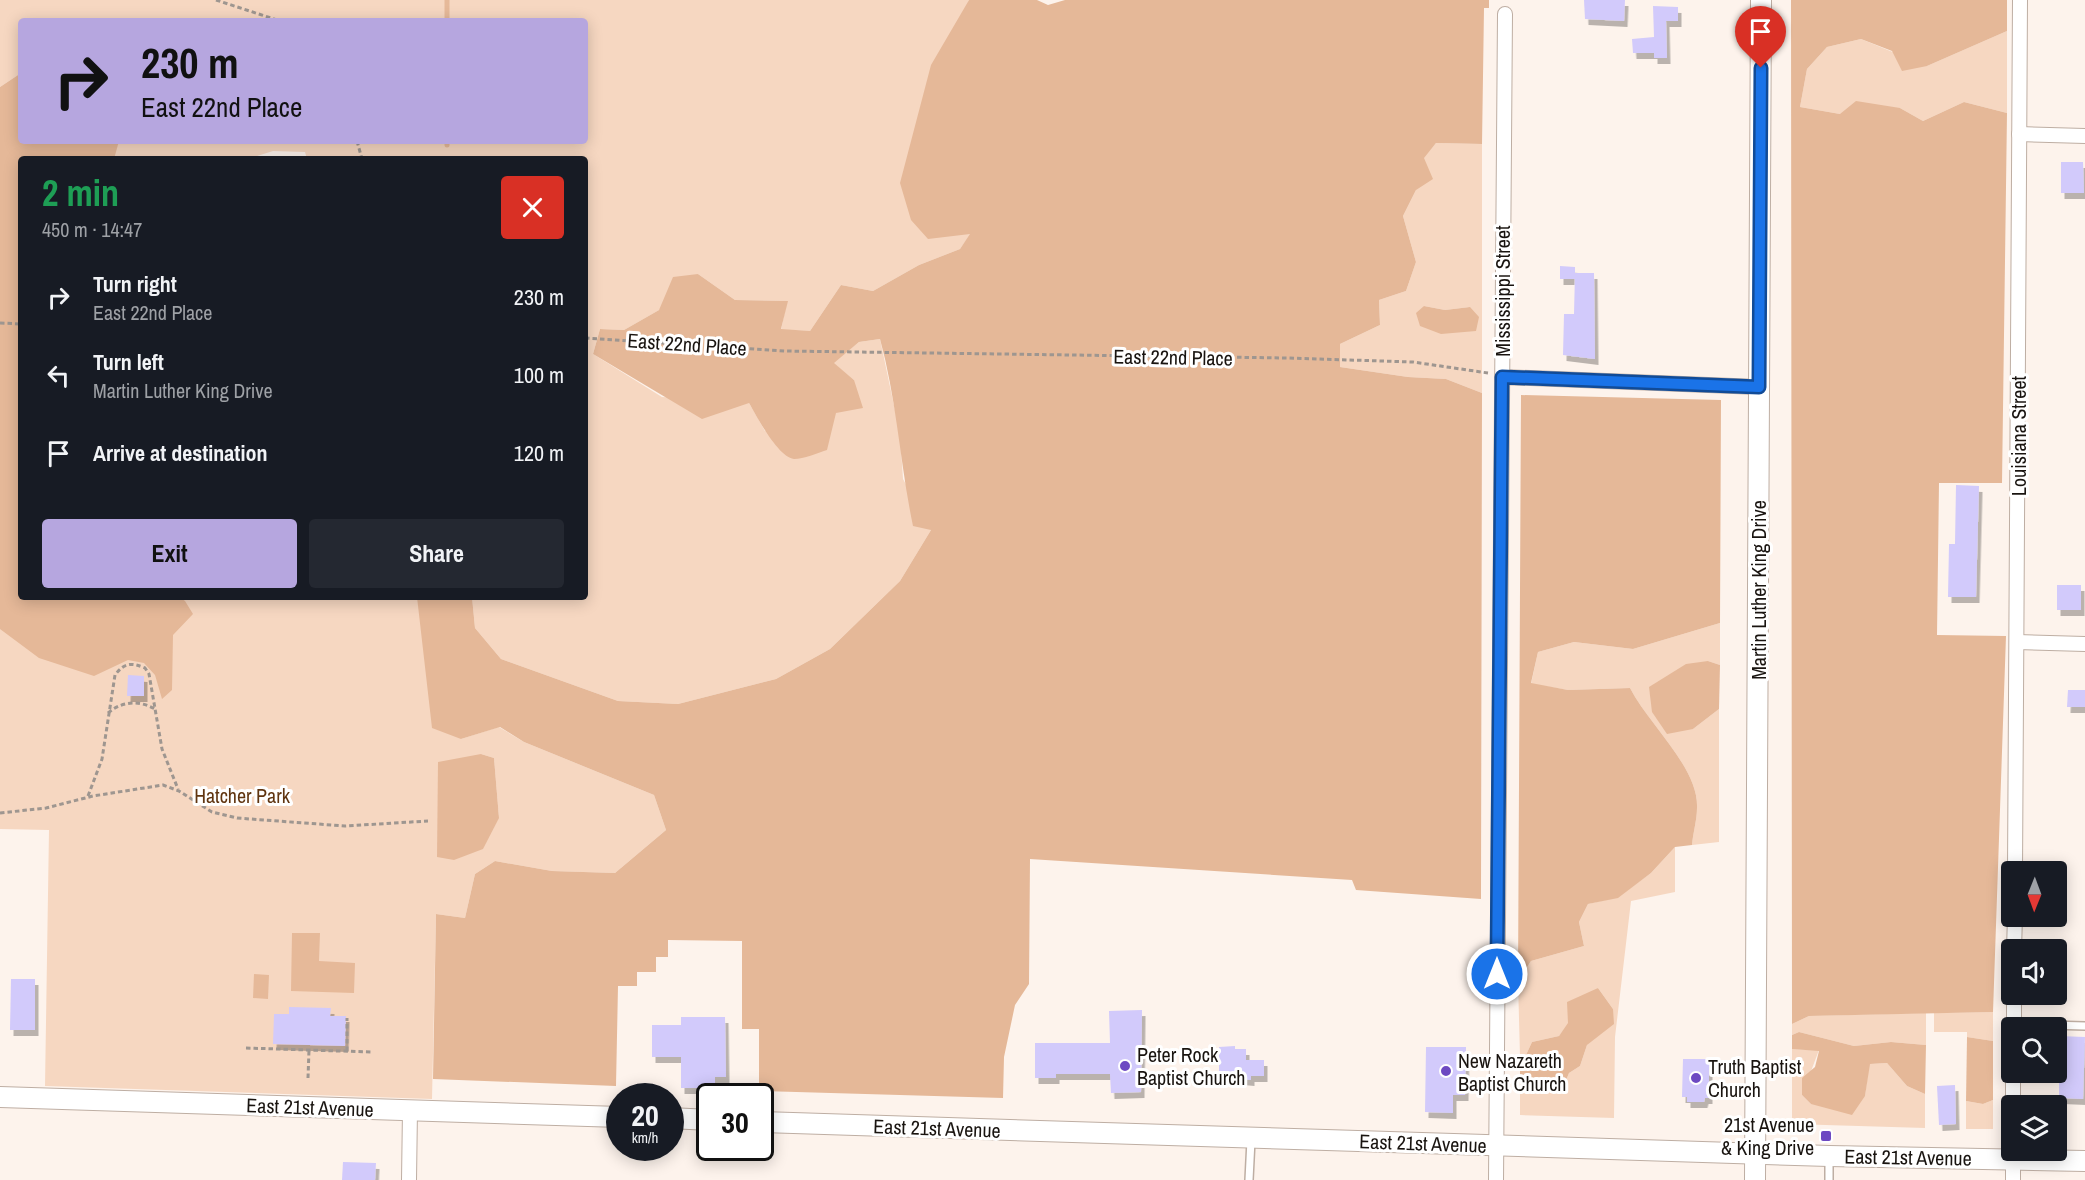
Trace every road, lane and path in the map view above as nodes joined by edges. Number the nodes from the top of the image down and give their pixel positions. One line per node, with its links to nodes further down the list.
1 (216, 0): 5 (path)
2 (1761, 0): 12 (street, Martin Luther King Drive)
3 (2020, 0): 6 (street, Louisiana Street)
4 (1505, 14): 11 (street, Mississippi Street)
5 (271, 18)
6 (2019, 134): 7 (street); 13 (street, Louisiana Street)
7 (2085, 136)
8 (0, 323): 9 (path)
9 (18, 324)
10 (588, 338): 11 (path, East 22nd Place)
11 (1502, 377): 12 (street); 35 (street, Mississippi Street)
12 (1759, 387): 36 (street, Martin Luther King Drive)
13 (2017, 642): 14 (street); 21 (street, Louisiana Street)
14 (2085, 644)
15 (155, 709): 16 (path); 16 (path); 17 (path)
16 (107, 714): 18 (path)
17 (179, 791): 18 (path); 20 (path)
18 (87, 797): 19 (path)
19 (0, 813)
20 (428, 821)
21 (2015, 861)
22 (347, 1018): 27 (path)
23 (2067, 1026): 24 (lane)
24 (2085, 1026)
25 (246, 1048): 26 (path)
26 (309, 1050): 27 (path); 29 (path)
27 (347, 1051): 28 (path)
28 (371, 1052)
29 (308, 1078)
30 (0, 1097): 31 (street, East 21st Avenue)
31 (410, 1110): 32 (street, East 21st Avenue); 42 (street)
32 (606, 1117)
33 (774, 1122): 34 (street, East 21st Avenue)
34 (1251, 1137): 35 (street, East 21st Avenue); 43 (lane)
35 (1496, 1145): 36 (street, East 21st Avenue); 44 (street, Mississippi Street)
36 (1755, 1153): 38 (street, East 21st Avenue); 45 (street, Martin Luther King Drive)
37 (2001, 1155): 38 (street, East 21st Avenue)
38 (1829, 1156): 46 (lane)
39 (2067, 1160): 41 (street, East 21st Avenue)
40 (2013, 1161): 47 (street)
41 (2085, 1161)
42 (409, 1180)
43 (1249, 1180)
44 (1496, 1180)
45 (1755, 1180)
46 (1828, 1180)
47 (2013, 1180)

